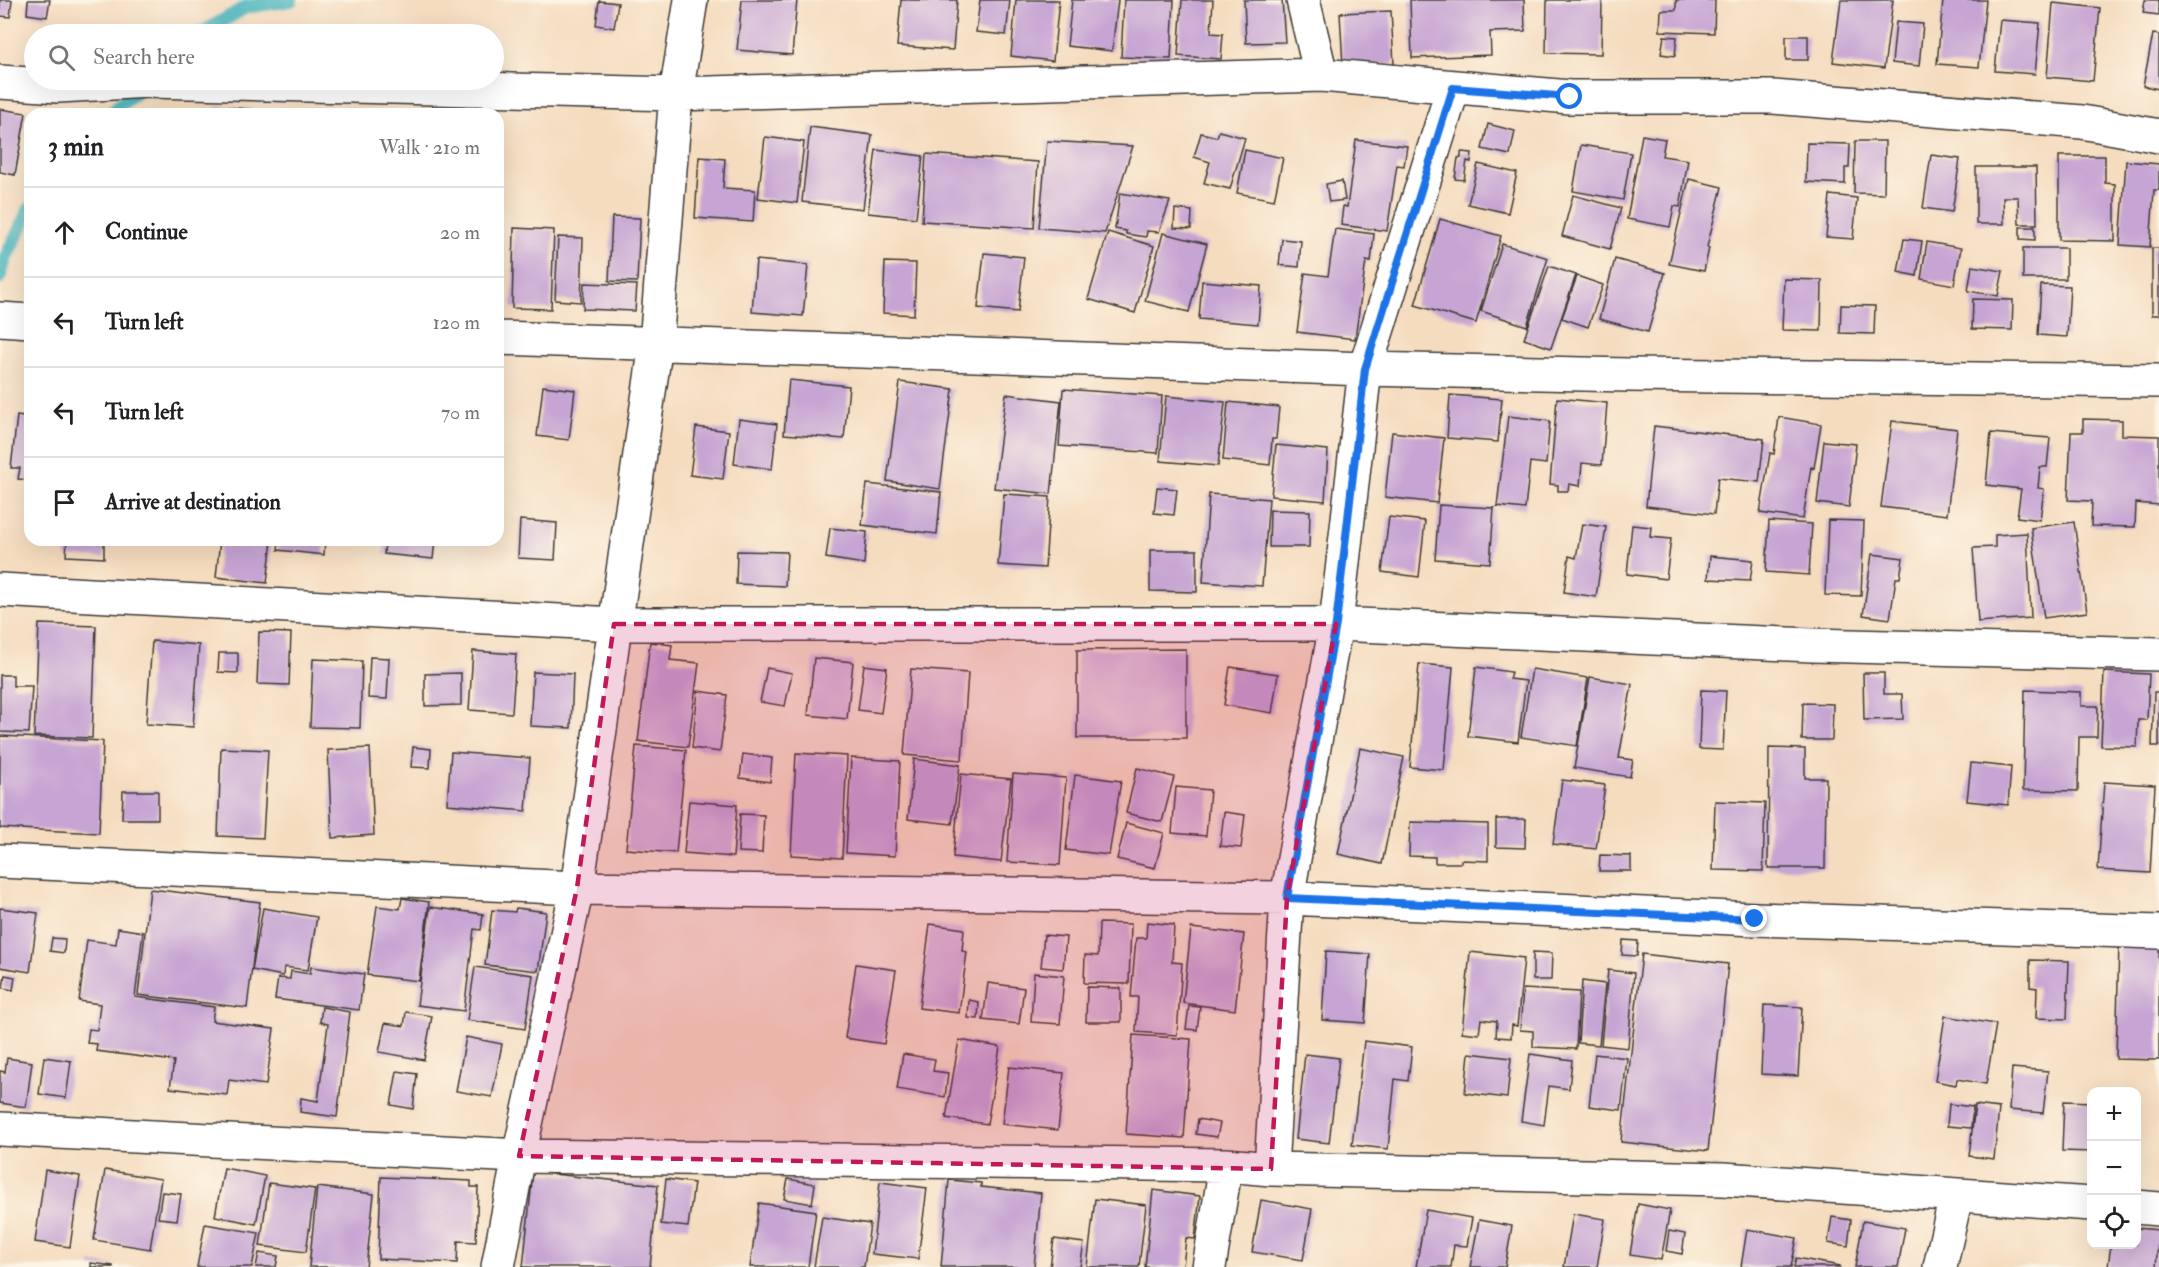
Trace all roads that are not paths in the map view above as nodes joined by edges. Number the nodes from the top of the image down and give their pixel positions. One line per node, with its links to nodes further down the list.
1 (691, 0): 8 (street)
2 (1303, 0): 3 (street)
3 (1321, 75): 6 (street); 8 (street)
4 (0, 82): 5 (street)
5 (24, 84)
6 (1453, 88): 9 (street); 12 (street)
7 (504, 90): 8 (street)
8 (676, 94): 11 (street)
9 (2159, 136)
10 (504, 338): 11 (street)
11 (656, 344): 12 (street); 15 (street)
12 (1365, 369): 13 (street); 16 (street)
13 (2159, 381)
14 (0, 590): 15 (street)
15 (614, 624): 16 (street); 19 (street)
16 (1336, 624): 17 (street); 20 (street)
17 (2159, 654)
18 (0, 861): 19 (street)
19 (578, 888): 20 (street); 23 (street)
20 (1287, 898): 21 (street); 25 (street)
21 (2159, 932)
22 (0, 1129): 23 (street)
23 (519, 1156): 24 (street); 30 (street)
24 (1226, 1165): 25 (street); 31 (street)
25 (1271, 1169): 26 (street)
26 (1956, 1196): 27 (street); 32 (street)
27 (2087, 1204)
28 (2141, 1207): 29 (street)
29 (2159, 1209)
30 (498, 1267)
31 (1209, 1267)
32 (1940, 1267)

